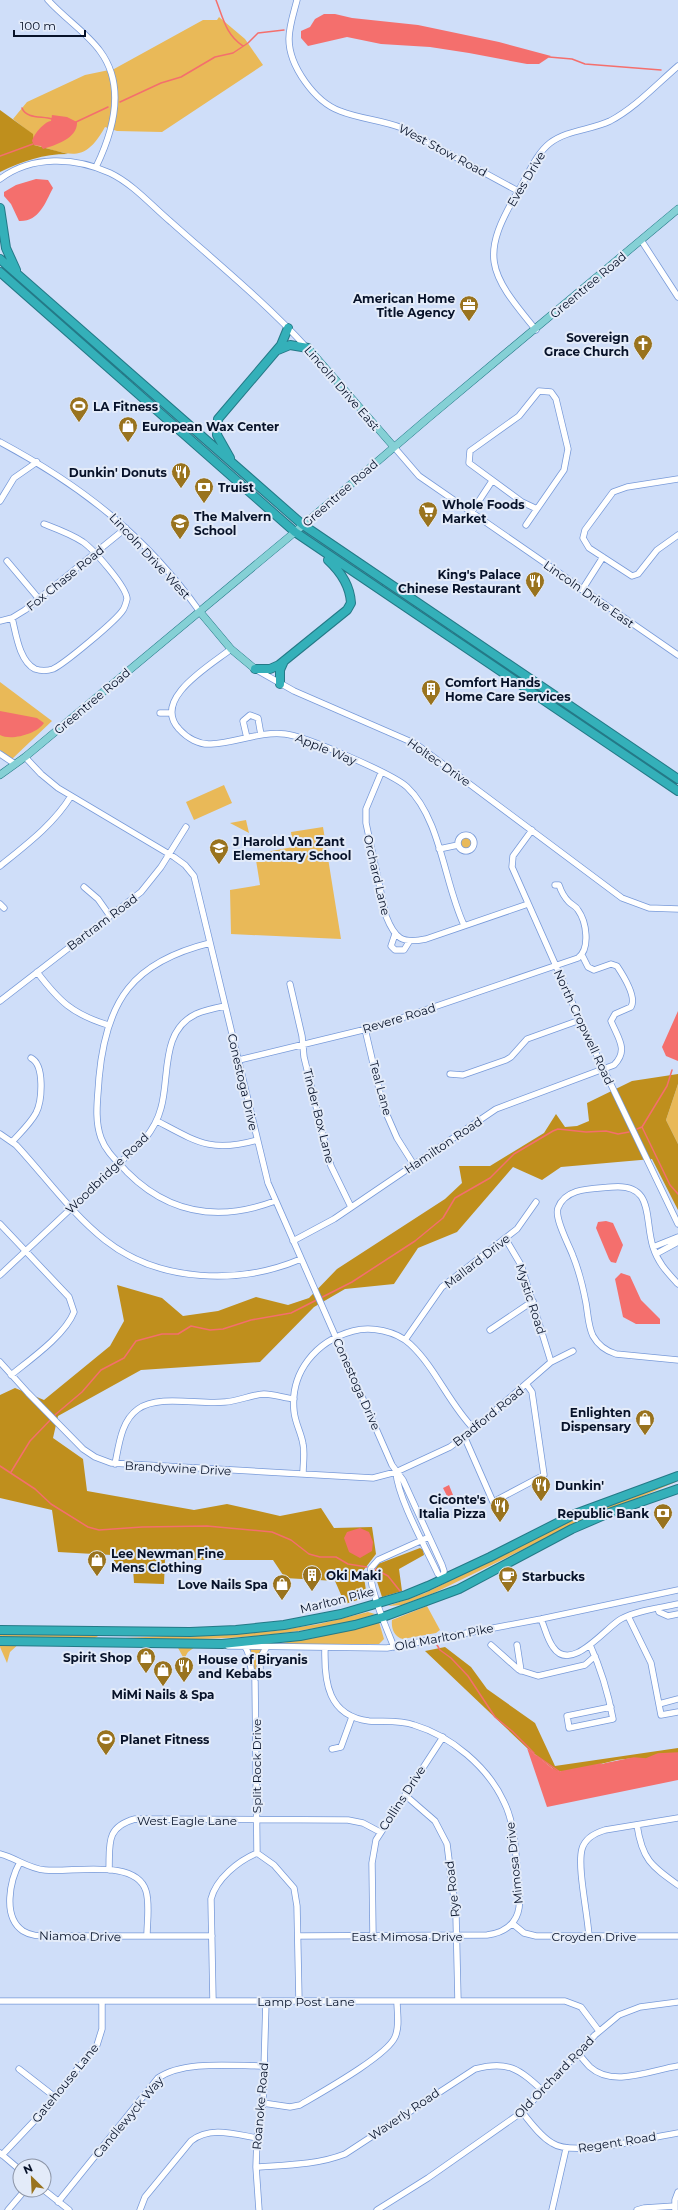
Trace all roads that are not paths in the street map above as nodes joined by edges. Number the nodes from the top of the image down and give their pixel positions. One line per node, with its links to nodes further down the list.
1 (48, 0): 4 (street)
2 (297, 0): 6 (street, West Stow Road)
3 (678, 66): 6 (street, Eves Drive)
4 (96, 167): 5 (street, Lincoln Drive East); 14 (street, Lincoln Drive East)
5 (0, 179)
6 (518, 191): 15 (street, Eves Drive)
7 (0, 208): 12 (highway)
8 (678, 209): 9 (main road, Greentree Road)
9 (641, 240): 13 (street); 15 (main road, Greentree Road)
10 (0, 259): 12 (highway)
11 (0, 272): 31 (highway)
12 (26, 281): 21 (highway)
13 (678, 297)
14 (288, 328): 16 (street, Lincoln Drive East); 17 (highway)
15 (536, 330): 19 (main road, Greentree Road)
16 (308, 348): 17 (highway); 19 (main road, Lincoln Drive East)
17 (276, 351): 21 (highway)
18 (0, 442): 20 (street, Lincoln Drive West)
19 (394, 447): 26 (street, Lincoln Drive East); 28 (main road, Greentree Road)
20 (37, 462): 24 (street); 30 (street, Lincoln Drive West)
21 (239, 470): 28 (highway)
22 (678, 479): 35 (street)
23 (492, 481): 25 (street); 25 (street); 26 (street)
24 (0, 501)
25 (537, 509): 29 (street)
26 (471, 512): 37 (street, Lincoln Drive East)
27 (44, 524): 34 (street)
28 (303, 525): 31 (main road, Greentree Road); 56 (highway)
29 (526, 525)
30 (126, 528): 34 (street, Fox Chase Road); 39 (street, Lincoln Drive West)
31 (296, 532): 33 (highway); 39 (main road, Greentree Road)
32 (678, 535): 35 (street)
33 (322, 552): 44 (highway); 57 (highway)
34 (95, 554): 38 (street, Fox Chase Road); 40 (street)
35 (603, 558): 37 (street)
36 (7, 561): 38 (street)
37 (582, 590): 43 (street, Lincoln Drive East)
38 (39, 599): 40 (street, Fox Chase Road)
39 (200, 612): 42 (main road, Holtec Drive); 52 (main road, Greentree Road)
40 (12, 618): 41 (street, Fox Chase Road)
41 (0, 621)
42 (231, 648): 45 (main road, Holtec Drive); 48 (street)
43 (677, 653)
44 (284, 661): 45 (highway); 46 (highway)
45 (254, 669): 46 (street, Holtec Drive)
46 (280, 684): 60 (street, Holtec Drive)
47 (160, 713): 48 (street)
48 (171, 713): 50 (street, Apple Way)
49 (261, 735): 50 (street, Apple Way); 50 (street); 54 (street, Apple Way)
50 (247, 738)
51 (0, 754): 53 (street)
52 (25, 757): 53 (main road, Greentree Road); 58 (street, Conestoga Drive)
53 (15, 764): 55 (main road, Greentree Road)
54 (381, 773): 62 (street, Apple Way); 71 (street, Orchard Lane)
55 (0, 775)
56 (678, 779)
57 (678, 791)
58 (72, 796): 63 (street, Conestoga Drive); 64 (street)
59 (186, 827): 63 (street, Bartram Road)
60 (532, 830): 67 (street, North Cropwell Road); 68 (street, Holtec Drive)
61 (458, 845): 62 (street)
62 (439, 849): 70 (street, Apple Way)
63 (169, 854): 69 (street, Bartram Road); 73 (street, Conestoga Drive)
64 (0, 866)
65 (555, 885): 74 (street)
66 (84, 886): 69 (street)
67 (528, 904): 70 (street); 75 (street, North Cropwell Road)
68 (678, 909)
69 (110, 916): 76 (street, Bartram Road)
70 (464, 925): 72 (street)
71 (395, 934): 72 (street); 72 (street)
72 (409, 942)
73 (210, 943): 79 (street, Conestoga Drive); 81 (street)
74 (582, 955): 75 (street, Revere Road); 86 (street, Hamilton Road)
75 (555, 965): 80 (street, North Cropwell Road); 82 (street, Revere Road)
76 (37, 972): 78 (street, Bartram Road); 81 (street)
77 (290, 984): 83 (street, Tinder Box Lane)
78 (0, 1000)
79 (225, 1006): 85 (street, Conestoga Drive); 88 (street, Woodbridge Road)
80 (580, 1020): 86 (street, North Cropwell Road); 87 (street)
81 (108, 1026): 92 (street)
82 (365, 1029): 83 (street, Revere Road); 93 (street, Teal Lane)
83 (304, 1044): 85 (street, Revere Road); 97 (street, Tinder Box Lane)
84 (31, 1058): 91 (street)
85 (238, 1060): 90 (street, Conestoga Drive)
86 (604, 1069): 93 (street, Hamilton Road); 99 (street, North Cropwell Road)
87 (450, 1074)
88 (157, 1121): 90 (street); 92 (street, Woodbridge Road)
89 (0, 1134): 91 (street)
90 (257, 1140): 94 (street, Conestoga Drive)
91 (12, 1142): 96 (street)
92 (119, 1163): 94 (street); 96 (street, Woodbridge Road)
93 (414, 1165): 97 (street, Hamilton Road)
94 (275, 1202): 102 (street, Conestoga Drive)
95 (536, 1202): 101 (street, Mallard Drive)
96 (71, 1207): 105 (street, Woodbridge Road); 107 (street)
97 (351, 1208): 102 (street, Hamilton Road)
98 (0, 1224): 105 (street)
99 (678, 1224)
100 (678, 1237): 104 (street)
101 (505, 1238): 110 (street, Mystic Road); 113 (street, Mallard Drive)
102 (293, 1241): 107 (street, Conestoga Drive)
103 (678, 1242): 106 (street)
104 (653, 1247): 106 (street); 115 (street)
105 (26, 1251): 108 (street, Woodbridge Road); 118 (street)
106 (656, 1254): 109 (street)
107 (301, 1259): 112 (street, Conestoga Drive)
108 (0, 1275)
109 (678, 1284)
110 (533, 1301): 111 (street); 117 (street, Mystic Road)
111 (490, 1330)
112 (336, 1337): 113 (street); 120 (street); 124 (street, Conestoga Drive)
113 (405, 1340): 121 (street)
114 (573, 1351): 117 (street, Bradford Road)
115 (678, 1360)
116 (0, 1362): 118 (street, Brandywine Drive)
117 (551, 1362): 119 (street, Bradford Road)
118 (11, 1374): 123 (street, Brandywine Drive)
119 (527, 1385): 121 (street, Bradford Road); 122 (street)
120 (294, 1399): 123 (street); 125 (street)
121 (474, 1429): 122 (street, Bradford Road)
122 (464, 1436): 124 (street, Bradford Road)
123 (115, 1464): 125 (street, Brandywine Drive)
124 (396, 1472): 125 (street, Brandywine Drive); 128 (street, Conestoga Drive); 129 (street, Conestoga Drive)
125 (303, 1474)
126 (678, 1476): 130 (highway, Marlton Pike)
127 (678, 1489): 137 (highway)
128 (429, 1537): 129 (street); 130 (street, Conestoga Drive)
129 (422, 1540): 130 (street, Conestoga Drive); 132 (street)
130 (443, 1578): 132 (highway, Marlton Pike)
131 (678, 1590): 138 (street, Old Marlton Pike)
132 (377, 1603): 137 (street); 140 (highway, Marlton Pike)
133 (678, 1604): 134 (street)
134 (658, 1608): 135 (street); 136 (street)
135 (678, 1614)
136 (628, 1616): 146 (street); 155 (street)
137 (383, 1617): 143 (highway); 147 (street)
138 (541, 1619): 146 (street); 147 (street, Old Marlton Pike)
139 (0, 1630): 140 (highway, Marlton Pike)
140 (116, 1631): 142 (highway)
141 (0, 1641): 142 (highway)
142 (93, 1642): 143 (highway)
143 (206, 1644): 148 (street, Old Marlton Pike)
144 (491, 1645): 152 (street)
145 (517, 1645): 152 (street)
146 (590, 1645): 151 (street)
147 (394, 1647): 150 (street, Old Marlton Pike)
148 (246, 1648): 149 (street, Old Marlton Pike); 153 (street, Split Rock Drive)
149 (266, 1648): 150 (street, Old Marlton Pike); 153 (street, Split Rock Drive)
150 (325, 1648): 158 (street)
151 (595, 1656): 152 (street); 156 (street)
152 (521, 1671)
153 (255, 1680): 163 (street, Split Rock Drive)
154 (678, 1699): 155 (street)
155 (659, 1704): 157 (street)
156 (611, 1707): 156 (street)
157 (678, 1712)
158 (352, 1717): 159 (street, Mimosa Drive); 160 (street)
159 (443, 1737): 161 (street, Collins Drive); 171 (street, Mimosa Drive)
160 (332, 1749)
161 (404, 1795): 165 (street, Collins Drive); 176 (street, Rye Road)
162 (678, 1818): 164 (street)
163 (256, 1820): 165 (street, West Eagle Lane); 167 (street, Split Rock Drive); 169 (street, West Eagle Lane)
164 (637, 1825): 170 (street); 177 (street)
165 (380, 1832): 175 (street, Collins Drive)
166 (0, 1854): 168 (street)
167 (257, 1854): 173 (street); 174 (street)
168 (20, 1862): 169 (street); 172 (street, Niamoa Drive)
169 (109, 1870): 172 (street)
170 (678, 1885)
171 (513, 1924): 176 (street, East Mimosa Drive); 177 (street, Croyden Drive)
172 (147, 1936): 173 (street, Niamoa Drive)
173 (212, 1936): 181 (street)
174 (298, 1936): 175 (street, East Mimosa Drive); 183 (street)
175 (373, 1936): 176 (street, East Mimosa Drive)
176 (456, 1936): 185 (street, Rye Road)
177 (589, 1936): 178 (street, Croyden Drive)
178 (678, 1936)
179 (102, 2000): 180 (street, Lamp Post Lane); 181 (street, Lamp Post Lane); 193 (street, Gatehouse Lane)
180 (0, 2001)
181 (213, 2001): 182 (street, Lamp Post Lane)
182 (266, 2001): 183 (street, Lamp Post Lane); 189 (street, Roanoke Road)
183 (299, 2001): 184 (street, Lamp Post Lane)
184 (397, 2001): 185 (street, Lamp Post Lane); 194 (street)
185 (458, 2001): 187 (street, Lamp Post Lane)
186 (678, 2002): 187 (street, Old Orchard Road)
187 (599, 2030): 188 (street, Old Orchard Road)
188 (578, 2053): 190 (street); 192 (street, Old Orchard Road)
189 (265, 2066): 194 (street, Roanoke Road); 205 (street, Candlewyck Way)
190 (678, 2066)
191 (19, 2068): 193 (street)
192 (543, 2091): 195 (street, Old Orchard Road); 201 (street, Waverly Road)
193 (55, 2097): 199 (street, Gatehouse Lane)
194 (263, 2103): 197 (street, Roanoke Road)
195 (522, 2112): 198 (street, Regent Road); 206 (street, Old Orchard Road)
196 (678, 2133): 198 (street, Regent Road)
197 (257, 2138): 201 (street, Roanoke Road); 210 (street)
198 (566, 2149): 213 (street)
199 (1, 2154): 200 (street)
200 (12, 2163)
201 (256, 2167): 211 (street, Roanoke Road)
202 (678, 2192): 207 (street)
203 (52, 2197): 205 (street)
204 (18, 2198): 208 (street)
205 (58, 2202): 209 (street)
206 (388, 2208): 212 (street, Old Orchard Road)
207 (675, 2208): 214 (street)
208 (8, 2210)
209 (69, 2210)
210 (140, 2210)
211 (259, 2210)
212 (377, 2210)
213 (552, 2210)
214 (636, 2210)

